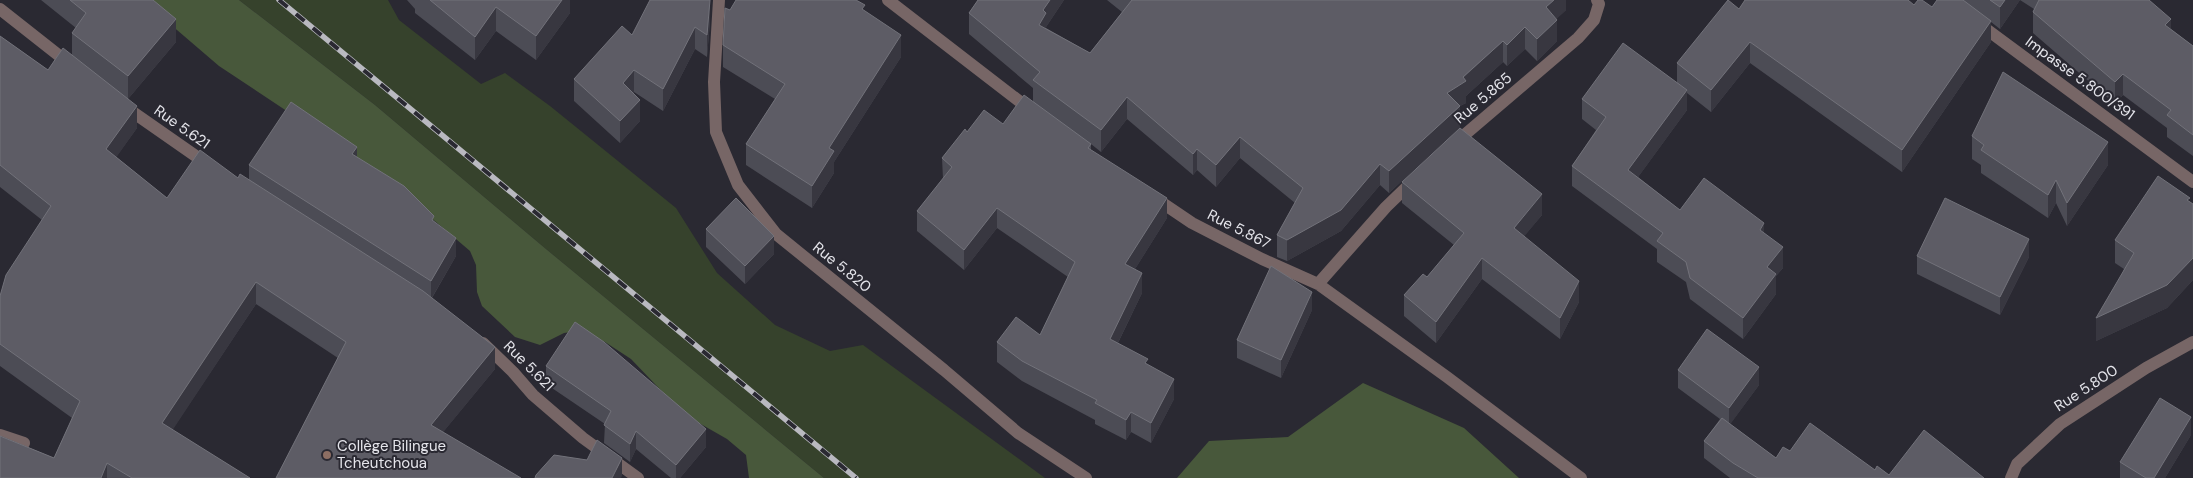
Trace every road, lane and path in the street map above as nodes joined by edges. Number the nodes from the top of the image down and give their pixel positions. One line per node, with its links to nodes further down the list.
1 (719, 0): 20 (street, Rue 5.820)
2 (888, 0): 8 (street)
3 (1597, 0): 9 (street, Rue 5.865)
4 (0, 10): 6 (street)
5 (1970, 16): 12 (street, Impasse 5.800/391)
6 (77, 70)
7 (116, 100): 11 (street, Rue 5.621)
8 (1039, 116)
9 (1447, 150)
10 (1426, 168): 14 (street)
11 (220, 173)
12 (2193, 182)
13 (1138, 186): 14 (street, Rue 5.867)
14 (1318, 284): 21 (street, Rue 5.867)
15 (474, 337): 19 (street, Rue 5.621)
16 (2193, 342): 22 (street, Rue 5.800)
17 (0, 435): 18 (street)
18 (24, 443)
19 (638, 478)
20 (1086, 478)
21 (1581, 478)
22 (2011, 478)

